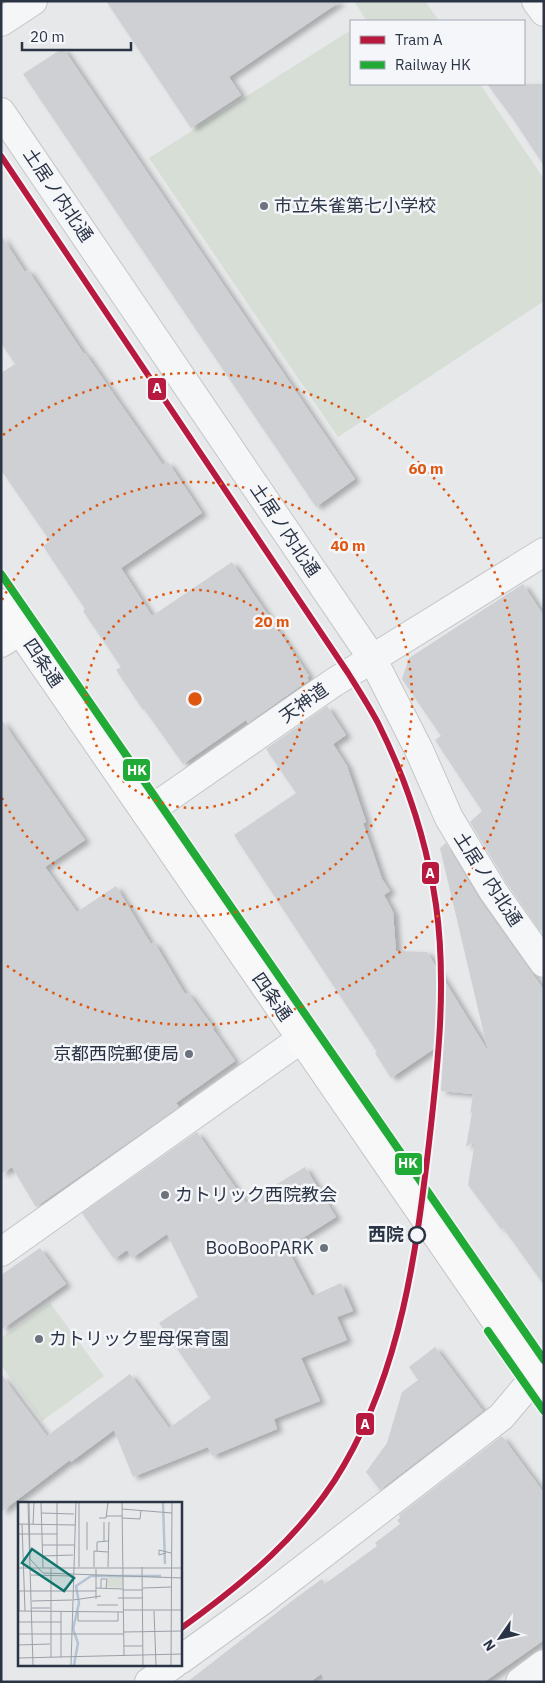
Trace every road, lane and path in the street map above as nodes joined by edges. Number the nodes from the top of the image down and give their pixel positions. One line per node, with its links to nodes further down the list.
1 (33, 1): 4 (street)
2 (536, 1): 3 (street)
3 (544, 12)
4 (1, 22)
5 (1, 112): 9 (street, 土居ノ内北通)
6 (544, 552): 9 (street, 天神道)
7 (1, 603): 8 (main road, 四条通)
8 (11, 637): 10 (main road, 四条通)
9 (372, 658): 10 (street, 天神道); 11 (street, 土居ノ内北通)
10 (146, 813): 12 (main road, 四条通)
11 (544, 963)
12 (301, 1039): 13 (street); 14 (main road, 四条通)
13 (1, 1252)
14 (540, 1380): 15 (street)
15 (181, 1659)
16 (544, 1664): 19 (street)
17 (171, 1666): 18 (street)
18 (149, 1682)
19 (520, 1682)

